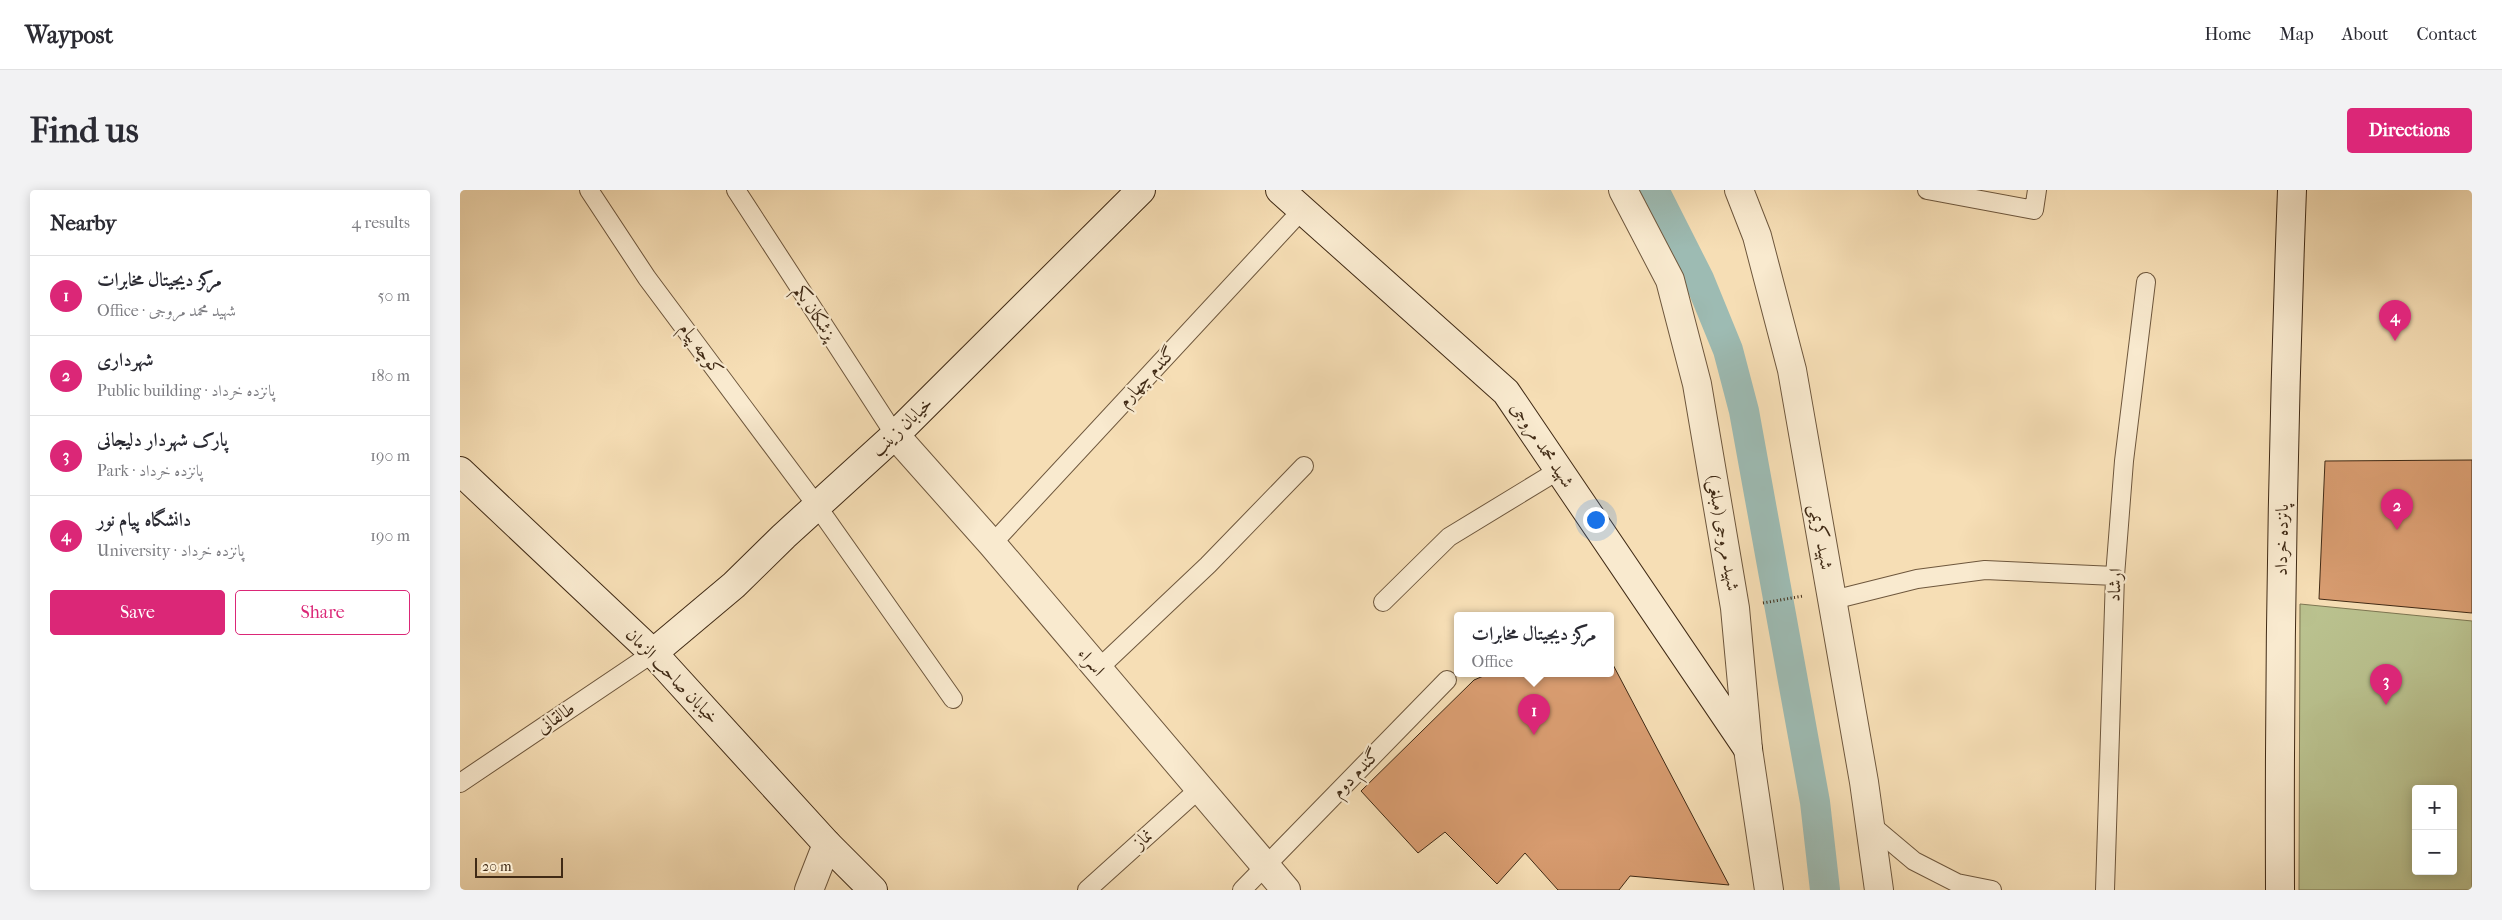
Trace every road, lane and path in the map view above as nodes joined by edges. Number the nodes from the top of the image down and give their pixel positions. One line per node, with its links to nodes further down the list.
1 (588, 190): 16 (lane, کوچه پیام)
2 (736, 190): 12 (lane, پزشکان یکم)
3 (1141, 190): 12 (street, خیابان زینب)
4 (1280, 190): 10 (street, شهید محمد مروجی)
5 (1623, 190): 21 (street, شهید مروجی (مبلغی))
6 (1739, 190): 19 (street, شهید کریمی)
7 (1927, 190): 8 (lane)
8 (2036, 190)
9 (2292, 190): 41 (street, پانزده خرداد)
10 (1302, 210): 14 (street, شهید محمد مروجی); 17 (lane, گندم چهارم)
11 (2146, 282): 18 (lane, ارشاد)
12 (895, 435): 16 (street, خیابان زینب); 17 (street, اسراء)
13 (1304, 466): 23 (lane)
14 (1559, 470): 20 (lane); 26 (street, شهید محمد مروجی)
15 (460, 471): 22 (street, خیابان صاحب الزمان)
16 (817, 506): 22 (street, خیابان زینب); 25 (lane, کوچه پیام)
17 (992, 544): 23 (street, اسراء)
18 (2115, 576): 19 (lane); 40 (lane, ارشاد)
19 (1832, 596): 21 (path); 29 (street, شهید کریمی)
20 (1383, 602)
21 (1735, 608): 26 (street, شهید مروجی (مبلغی))
22 (653, 653): 27 (lane, طالقانی); 30 (street, خیابان صاحب الزمان)
23 (1098, 670): 28 (street, اسراء)
24 (1446, 680): 31 (lane, گندم دوم)
25 (952, 699)
26 (1748, 749): 37 (street, شهید مروجی (مبلغی))
27 (460, 783)
28 (1199, 789): 31 (street, اسراء); 34 (lane, نماز)
29 (1870, 824): 38 (street, شهید کریمی); 39 (lane)
30 (828, 844): 32 (street); 33 (street, خیابان صاحب الزمان)
31 (1266, 866): 35 (lane, گندم دوم); 36 (street, اسراء)
32 (809, 890)
33 (873, 890)
34 (1087, 890)
35 (1242, 890)
36 (1286, 890)
37 (1769, 890)
38 (1879, 890)
39 (1992, 890)
40 (2105, 890)
41 (2280, 890)

